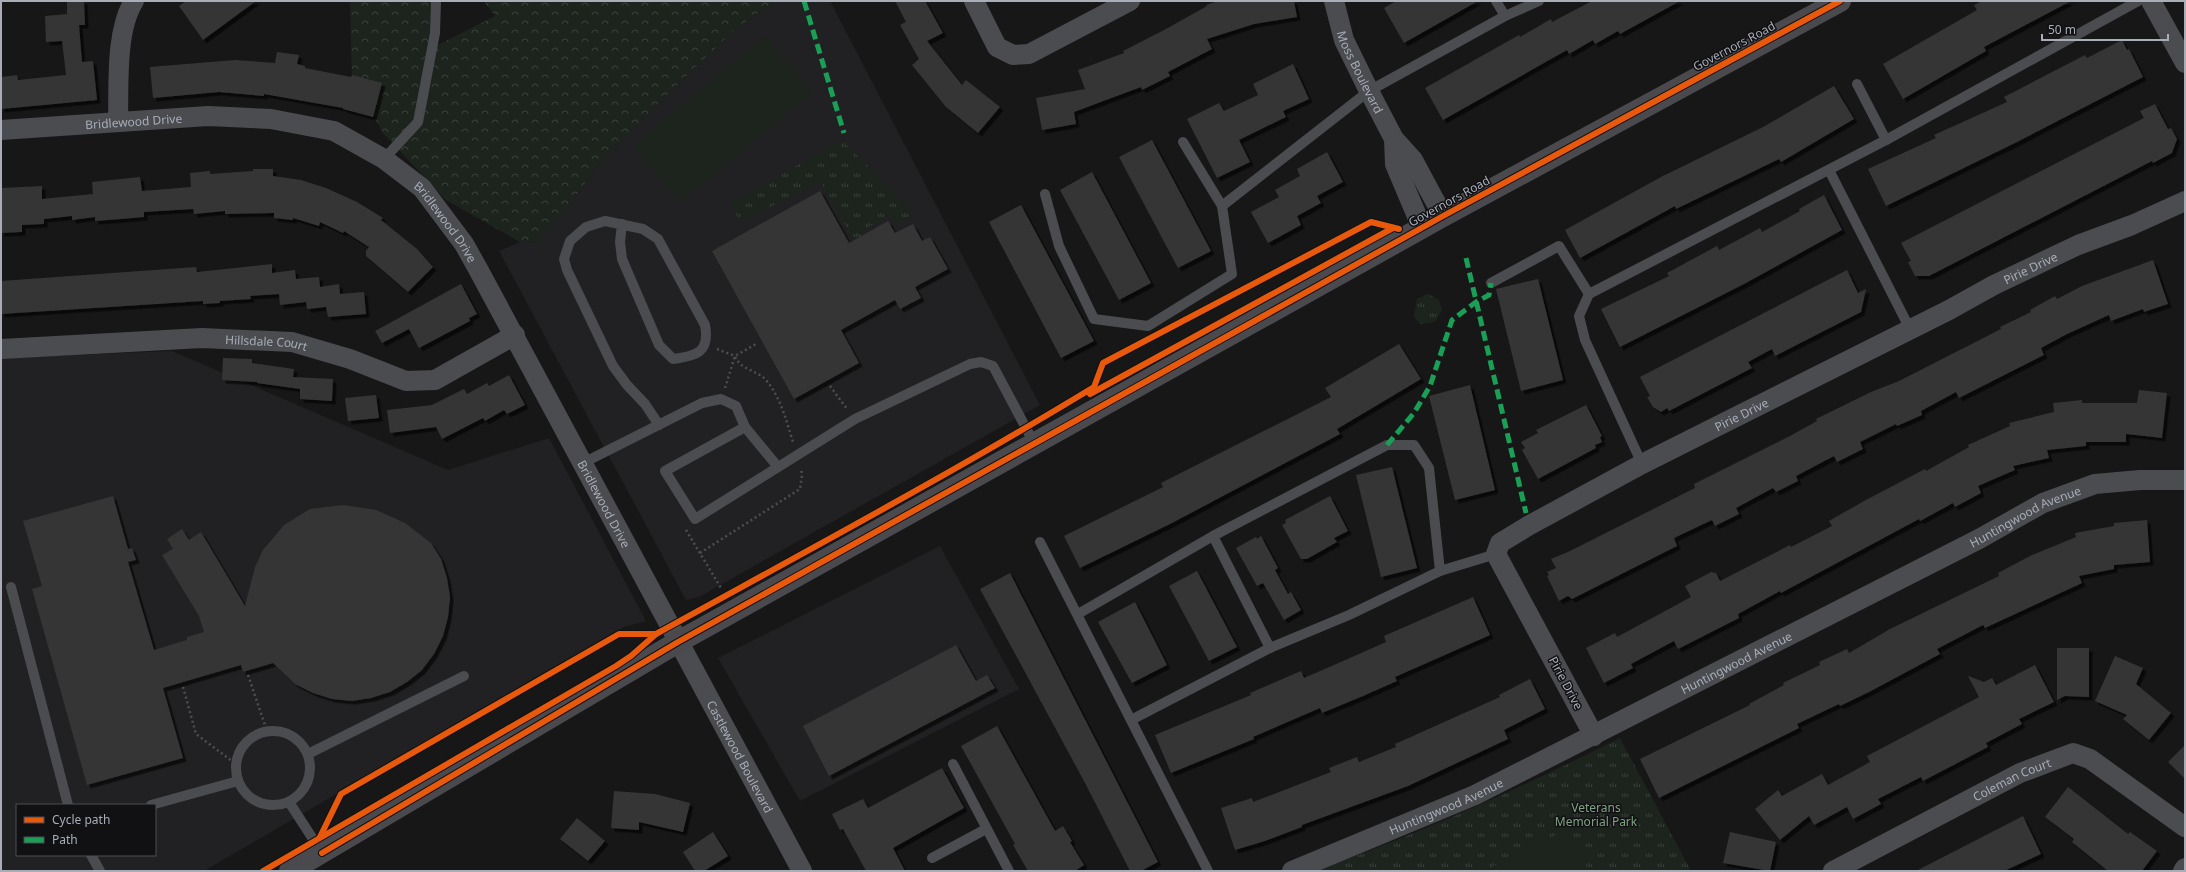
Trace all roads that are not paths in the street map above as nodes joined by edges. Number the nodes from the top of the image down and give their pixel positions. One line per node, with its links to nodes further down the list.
1 (134, 1): 15 (street)
2 (436, 1): 20 (lane)
3 (974, 1): 4 (street)
4 (1130, 1)
5 (1334, 1): 14 (street, Moss Boulevard)
6 (1496, 1): 11 (lane)
7 (1538, 1): 11 (lane)
8 (1840, 1): 25 (main road, Governors Road)
9 (2138, 1): 18 (lane)
10 (2151, 1): 12 (street)
11 (1505, 16): 14 (lane)
12 (2185, 63)
13 (1857, 84): 18 (lane)
14 (1369, 91): 17 (street, Moss Boulevard); 24 (lane)
15 (118, 122): 16 (street, Bridlewood Drive); 20 (street, Bridlewood Drive)
16 (1, 130)
17 (1394, 139): 25 (street, Moss Boulevard); 27 (street, Moss Boulevard)
18 (1886, 140): 21 (lane)
19 (1183, 142): 24 (lane)
20 (384, 159): 31 (street, Bridlewood Drive)
21 (1828, 170): 29 (lane); 30 (lane)
22 (1045, 194): 24 (lane)
23 (2185, 201): 30 (street, Pirie Drive)
24 (1222, 206)
25 (1443, 216): 27 (main road, Governors Road)
26 (622, 224): 26 (lane); 33 (lane)
27 (1422, 228): 35 (main road, Governors Road)
28 (1491, 283): 29 (lane)
29 (1589, 294): 37 (lane)
30 (1910, 329): 37 (street, Pirie Drive)
31 (515, 335): 32 (street, Hillsdale Court); 36 (street, Bridlewood Drive)
32 (1, 349)
33 (659, 425): 34 (lane); 36 (lane)
34 (745, 427): 38 (lane); 38 (lane)
35 (1035, 445): 38 (lane); 46 (main road, Governors Road)
36 (583, 463): 46 (street, Bridlewood Drive)
37 (1642, 464): 42 (street, Pirie Drive)
38 (778, 467)
39 (2185, 480): 50 (street, Huntingwood Avenue)
40 (1213, 536): 43 (lane); 45 (lane); 47 (lane)
41 (1040, 542): 45 (lane)
42 (1496, 554): 43 (lane); 50 (street, Pirie Drive)
43 (1440, 571): 47 (lane)
44 (11, 587): 55 (lane)
45 (1078, 614): 49 (lane)
46 (678, 642): 59 (main road, Governors Road); 65 (street, Castlewood Boulevard)
47 (1270, 648): 49 (lane)
48 (464, 676): 51 (lane)
49 (1131, 720): 67 (lane)
50 (1594, 736): 68 (street, Huntingwood Avenue)
51 (308, 754): 53 (lane); 54 (lane)
52 (953, 764): 58 (lane)
53 (238, 781): 54 (lane); 56 (lane)
54 (290, 802): 59 (lane)
55 (68, 804)
56 (155, 804)
57 (2185, 827): 69 (street, Coleman Court)
58 (986, 829): 61 (lane); 66 (lane)
59 (322, 853): 64 (main road, Governors Road)
60 (92, 856): 63 (lane)
61 (932, 858)
62 (2185, 868): 70 (street)
63 (100, 871)
64 (290, 871)
65 (802, 871)
66 (1009, 871)
67 (1208, 871)
68 (1292, 871)
69 (1833, 871)
70 (2183, 871)

